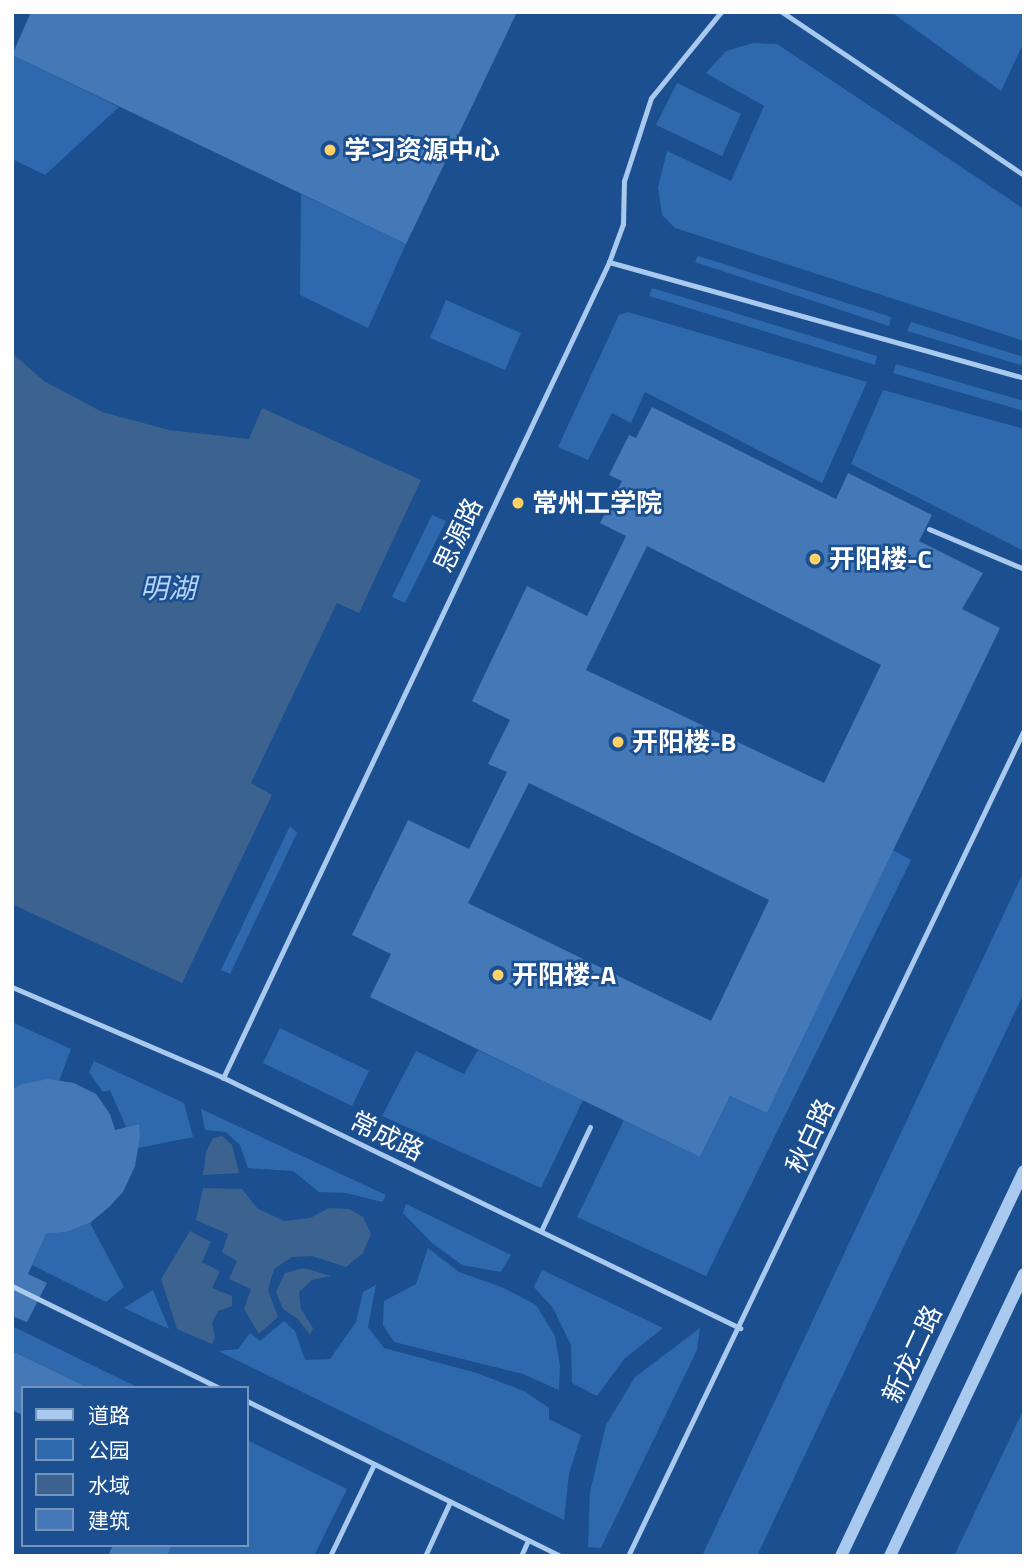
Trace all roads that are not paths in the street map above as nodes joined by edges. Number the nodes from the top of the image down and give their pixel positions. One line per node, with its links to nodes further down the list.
1 (721, 12): 4 (lane, 思源路)
2 (782, 12): 3 (lane)
3 (1024, 175)
4 (609, 262): 5 (lane); 10 (lane, 思源路)
5 (1024, 378)
6 (929, 528): 7 (lane)
7 (1024, 569)
8 (1024, 730): 16 (lane, 秋白路)
9 (12, 987): 10 (lane, 常成路)
10 (223, 1078): 13 (lane, 常成路)
11 (590, 1127): 13 (lane)
12 (1024, 1171): 27 (street, 新龙二路)
13 (541, 1231): 16 (lane, 常成路)
14 (1024, 1274): 28 (street)
15 (12, 1286): 17 (lane)
16 (740, 1328): 26 (lane, 秋白路)
17 (215, 1386)
18 (248, 1401): 19 (lane)
19 (374, 1464): 20 (lane); 22 (lane)
20 (450, 1502): 21 (lane); 23 (lane)
21 (528, 1540): 24 (lane); 25 (lane)
22 (330, 1556)
23 (425, 1556)
24 (521, 1556)
25 (560, 1556)
26 (628, 1556)
27 (841, 1556)
28 (890, 1556)

